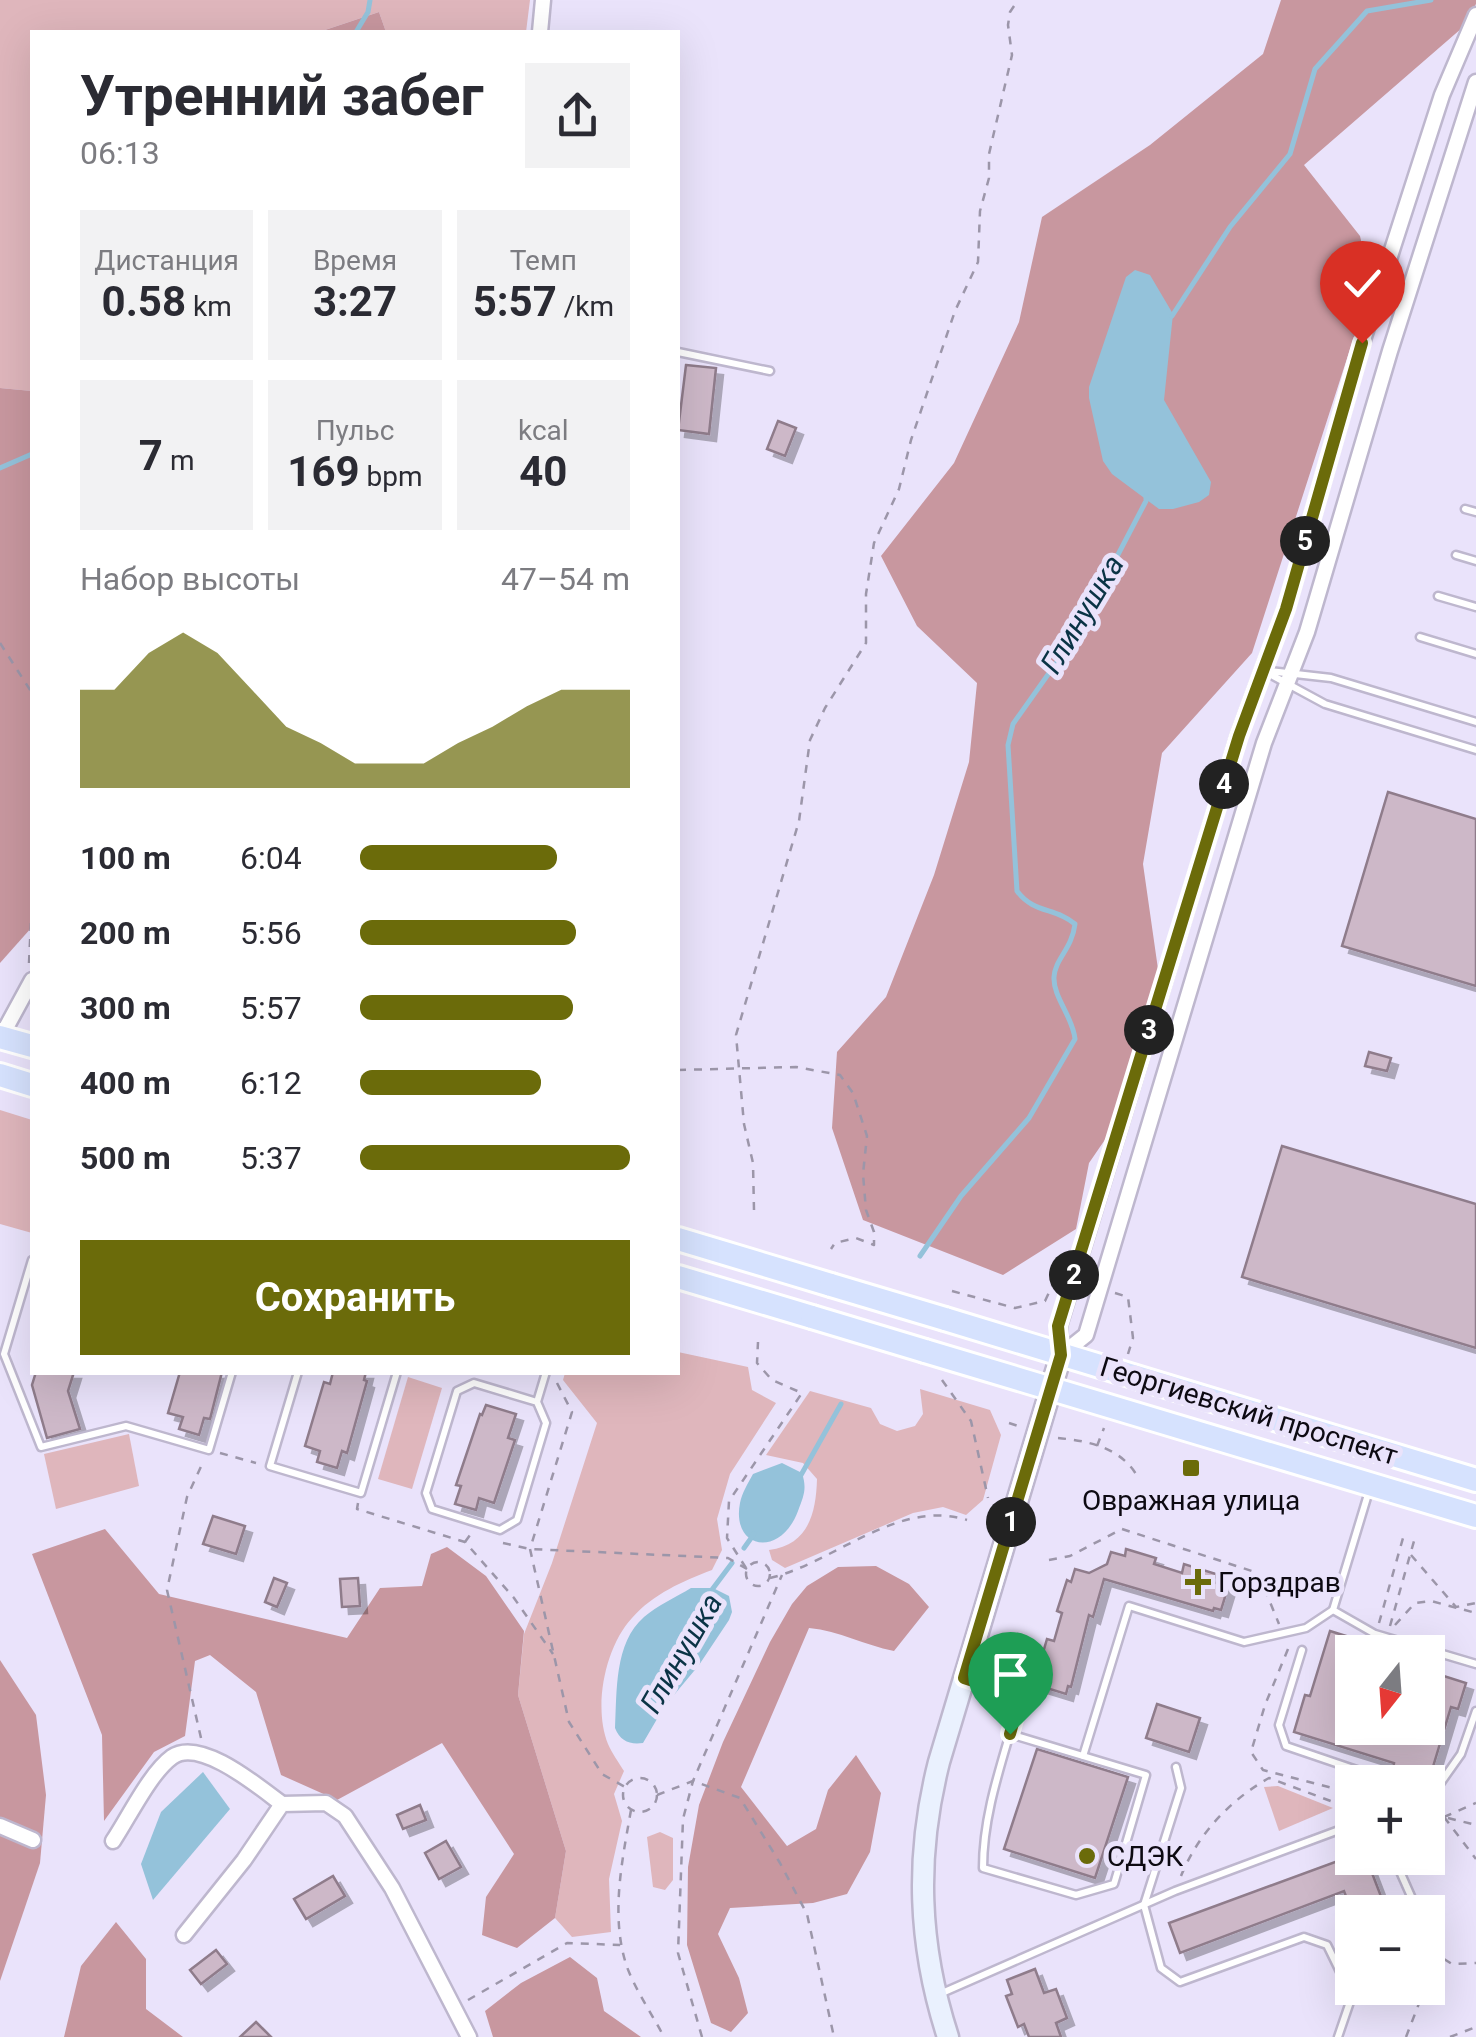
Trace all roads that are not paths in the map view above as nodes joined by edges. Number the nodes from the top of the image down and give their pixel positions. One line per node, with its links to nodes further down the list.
1 (543, 0): 3 (street)
2 (1476, 15): 15 (street)
3 (540, 30)
4 (1476, 82): 16 (street)
5 (680, 352): 6 (lane)
6 (770, 371)
7 (1465, 508): 8 (lane)
8 (1476, 512)
9 (1456, 555): 10 (lane)
10 (1476, 561)
11 (1438, 596): 12 (lane)
12 (1476, 607)
13 (1420, 637): 14 (lane)
14 (1476, 654)
15 (1263, 670): 16 (lane); 27 (street)
16 (1289, 678): 17 (lane); 18 (lane); 27 (street)
17 (1476, 722)
18 (1476, 750)
19 (30, 984): 20 (street)
20 (0, 1037): 21 (main road)
21 (30, 1045)
22 (0, 1075): 23 (main road)
23 (30, 1084)
24 (680, 1240): 27 (main road, Георгиевский проспект, bridge)
25 (30, 1267): 28 (lane)
26 (680, 1278): 32 (main road, Георгиевский проспект, bridge)
27 (1061, 1355): 32 (main road); 34 (main road, Георгиевский проспект)
28 (231, 1375)
29 (297, 1375): 30 (lane)
30 (396, 1375)
31 (548, 1375): 33 (lane)
32 (1051, 1388): 35 (main road, Георгиевский проспект); 40 (main road)
33 (537, 1402): 33 (lane)
34 (1476, 1480)
35 (1371, 1485): 36 (main road, Георгиевский проспект); 37 (lane)
36 (1476, 1516)
37 (1333, 1610): 39 (lane); 43 (lane)
38 (1302, 1650): 44 (lane)
39 (1476, 1664)
40 (964, 1678): 42 (lane); 55 (main road)
41 (1476, 1711): 46 (lane)
42 (1010, 1734): 43 (lane); 43 (lane)
43 (1083, 1756)
44 (1342, 1765)
45 (1176, 1767): 52 (lane)
46 (1445, 1777)
47 (282, 1804): 51 (street); 53 (street); 57 (street)
48 (0, 1826): 50 (street)
49 (1335, 1831): 52 (lane)
50 (33, 1840)
51 (113, 1841)
52 (1144, 1905): 54 (lane); 55 (lane)
53 (184, 1935)
54 (1335, 1961)
55 (936, 1996): 58 (main road)
56 (1349, 2005): 59 (lane)
57 (470, 2037)
58 (948, 2037)
59 (1338, 2037)

